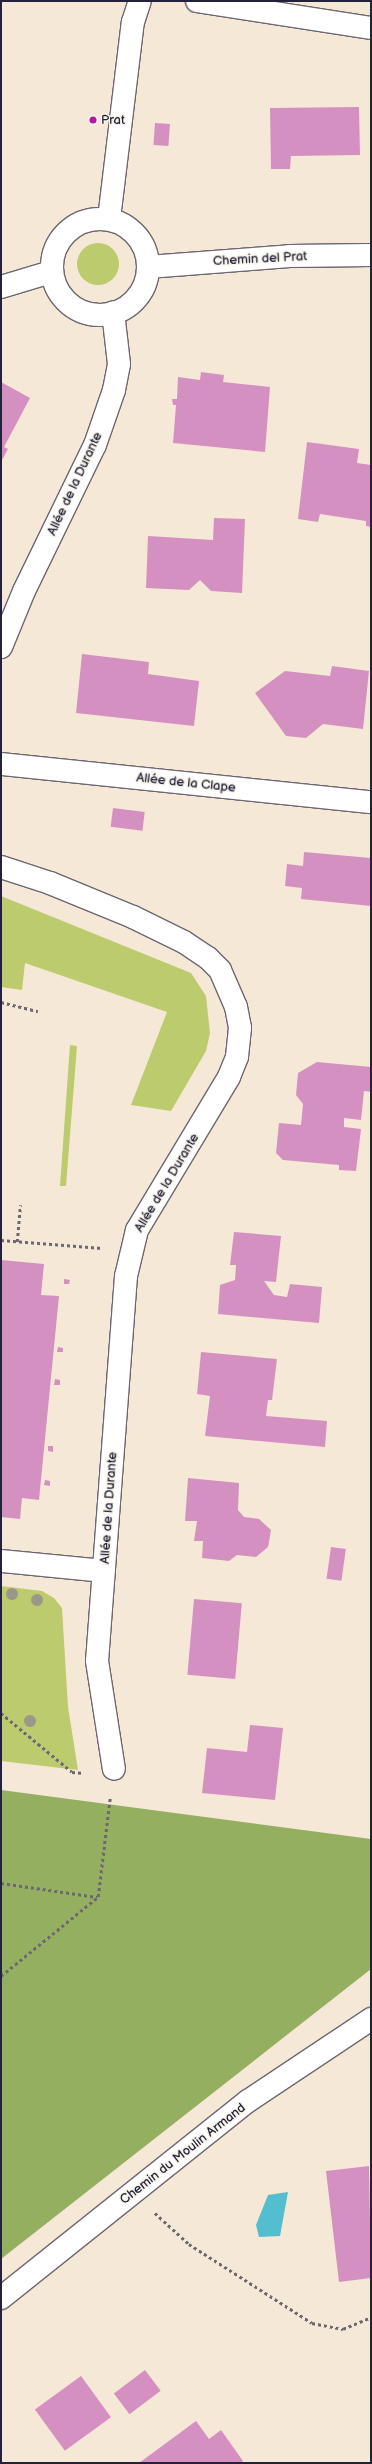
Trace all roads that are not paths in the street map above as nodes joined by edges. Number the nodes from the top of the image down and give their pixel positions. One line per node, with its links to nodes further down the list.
1 (140, 1): 5 (street)
2 (198, 1): 3 (street)
3 (245, 5): 4 (street)
4 (371, 28)
5 (109, 219): 7 (street); 8 (street)
6 (371, 255): 7 (street, Chemin del Prat)
7 (148, 267): 10 (street)
8 (52, 272): 9 (street); 10 (street)
9 (1, 287)
10 (113, 312): 11 (street, Allée de la Durante)
11 (1, 647)
12 (1, 764): 13 (street, Allée de la Clape)
13 (371, 802)
14 (1, 867): 16 (street, Allée de la Durante)
15 (1, 1561): 16 (street)
16 (104, 1571): 17 (street, Allée de la Durante)
17 (114, 1769)
18 (371, 2019): 19 (street, Chemin du Moulin Armand)
19 (1, 2298)

